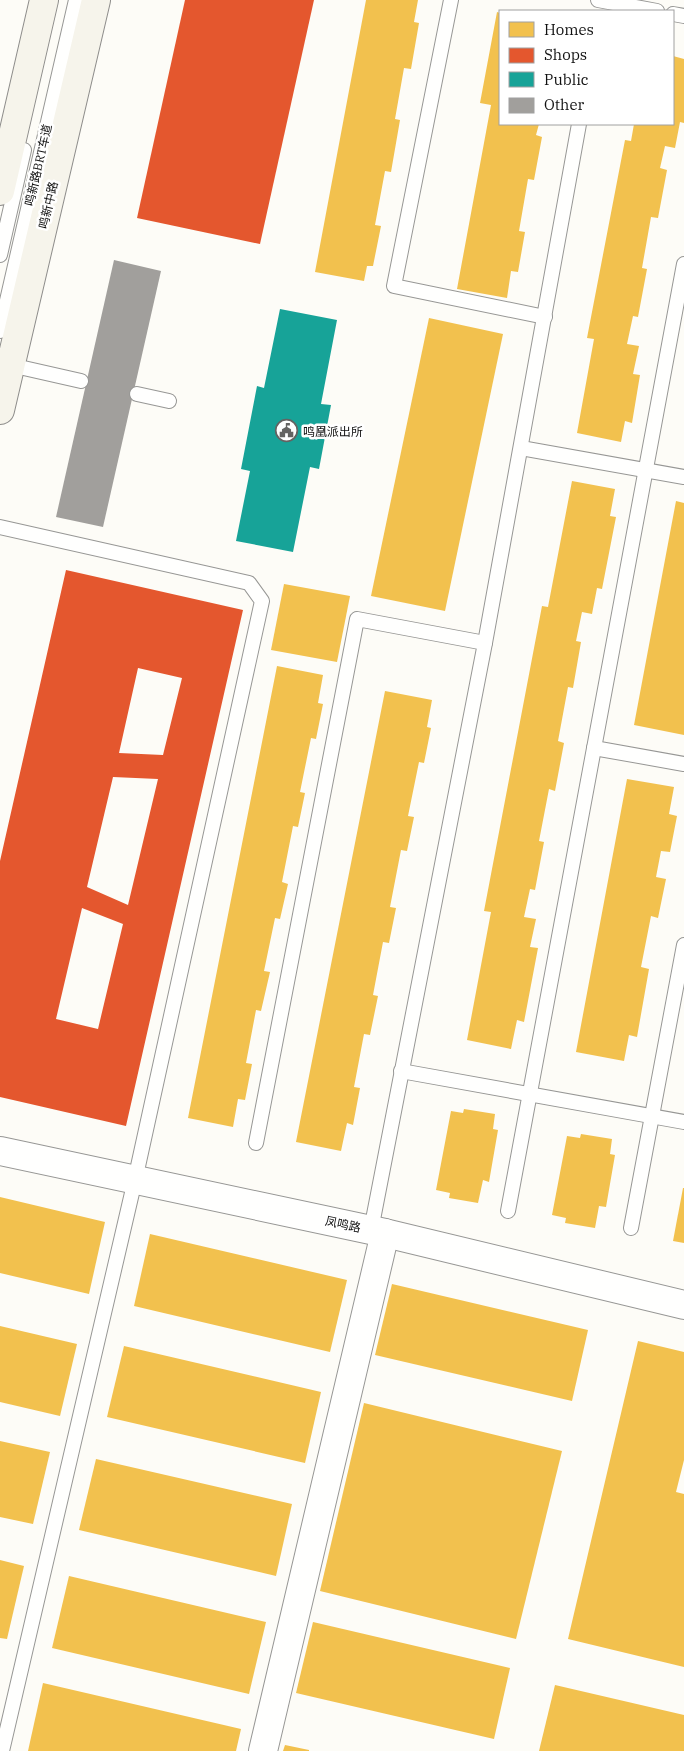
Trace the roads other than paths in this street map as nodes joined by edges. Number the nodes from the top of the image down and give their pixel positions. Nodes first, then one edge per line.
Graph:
1 (44, 0) edge
2 (57, 0) edge
3 (76, 0) edge
4 (96, 0) edge
5 (451, 0) edge
6 (600, 3) edge
7 (650, 10) edge
8 (580, 125) edge
9 (0, 191) edge
10 (0, 255) edge
11 (684, 264) edge
12 (545, 317) junction
13 (0, 331) edge
14 (5, 364) edge
15 (81, 381) dead end
16 (137, 394) dead end
17 (169, 401) dead end
18 (0, 410) edge
19 (521, 448) junction
20 (646, 470) junction
21 (684, 477) edge
22 (0, 527) edge
23 (485, 642) junction
24 (594, 748) junction
25 (684, 764) edge
26 (684, 945) edge
27 (402, 1071) junction
28 (530, 1094) junction
29 (652, 1116) junction
30 (684, 1122) edge
31 (256, 1143) dead end
32 (0, 1151) edge
33 (135, 1180) junction
34 (508, 1211) dead end
35 (631, 1228) dead end
36 (378, 1231) junction
37 (684, 1305) edge
38 (2, 1751) edge
39 (263, 1751) edge

1 - 9 main road
2 - 10 lane, 鸣新路BRT车道
3 - 13 lane, 鸣新路BRT车道
4 - 14 main road, 鸣新中路
5 - 12 lane
6 - 7 lane
8 - 12 lane
11 - 20 lane
12 - 19 lane
14 - 15 lane
14 - 18 main road, 鸣新中路
16 - 17 lane
19 - 20 lane
19 - 23 lane
20 - 21 lane
20 - 24 lane
22 - 33 lane
23 - 27 lane
23 - 31 lane
24 - 25 lane
24 - 28 lane
26 - 29 lane
27 - 28 lane
27 - 36 lane
28 - 29 lane
28 - 34 lane
29 - 30 lane
29 - 35 lane
32 - 33 street, 凤鸣路
33 - 36 street, 凤鸣路
33 - 38 lane
36 - 37 street, 凤鸣路
36 - 39 street

